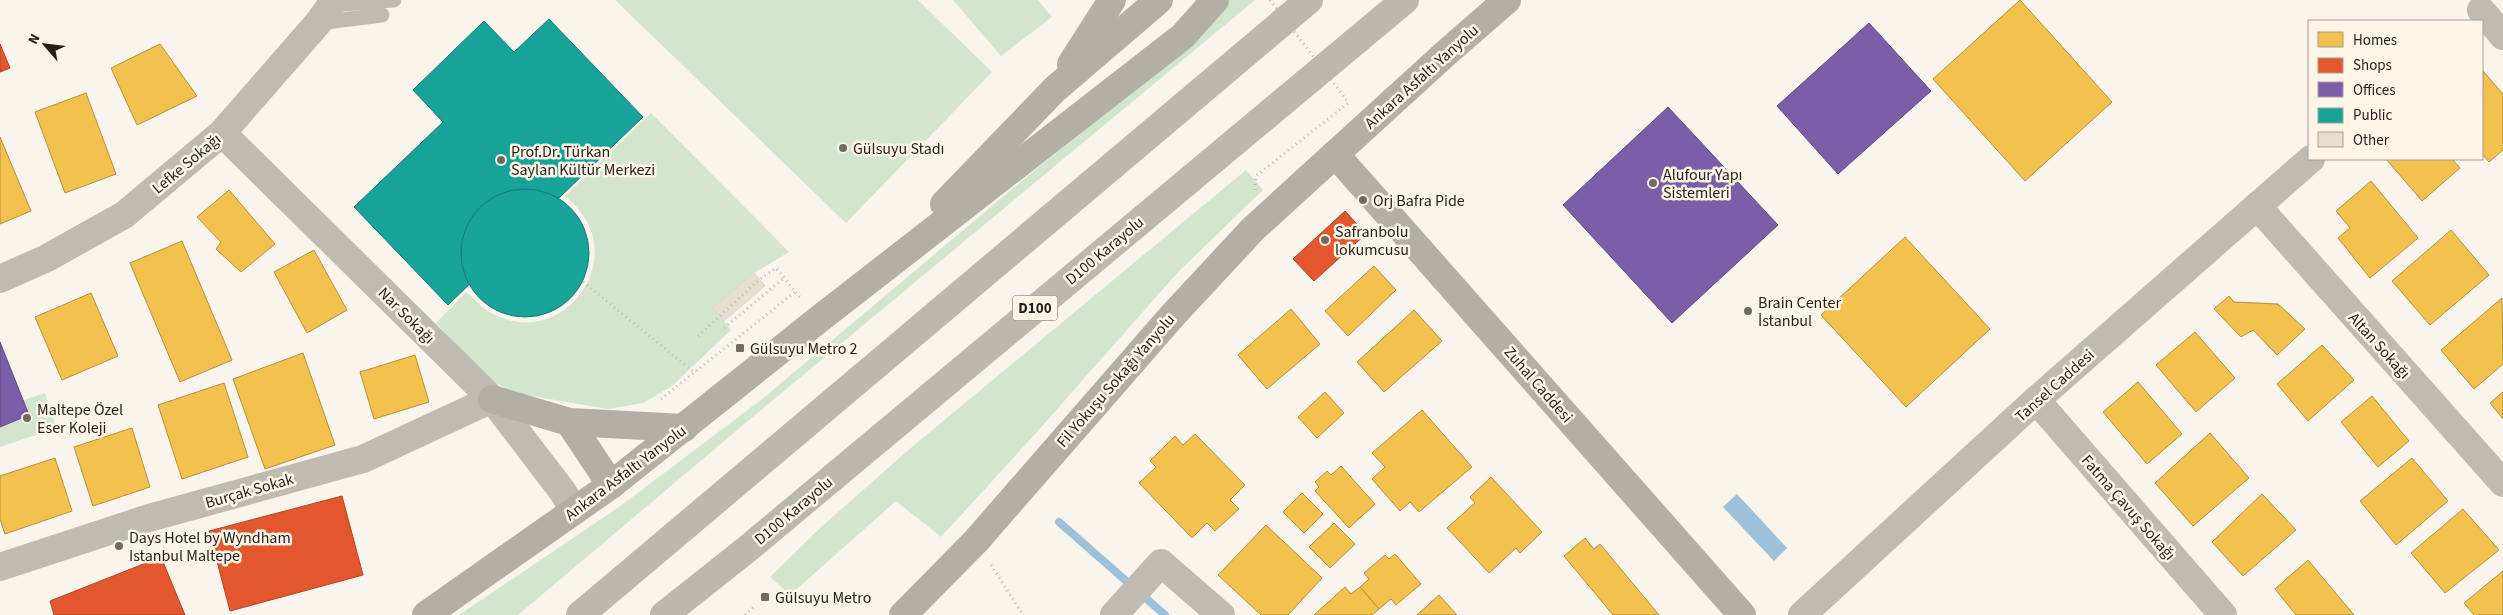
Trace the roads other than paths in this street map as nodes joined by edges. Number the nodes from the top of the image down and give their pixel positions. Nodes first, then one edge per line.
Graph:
1 (394, 0) edge
2 (1112, 0) edge
3 (1159, 0) edge
4 (1215, 0) edge
5 (1309, 0) edge
6 (1405, 0) edge
7 (1508, 0) edge
8 (327, 9) edge
9 (2480, 10) edge
10 (382, 15) dead end
11 (2503, 36) edge
12 (1055, 89) junction
13 (222, 133) junction
14 (1335, 154) junction
15 (2310, 160) edge
16 (2257, 206) junction
17 (0, 279) edge
18 (818, 320) junction
19 (492, 399) junction
20 (2036, 400) junction
21 (569, 422) junction
22 (684, 428) junction
23 (2503, 483) edge
24 (611, 485) junction
25 (574, 512) junction
26 (0, 567) edge
27 (1116, 613) edge
28 (426, 615) edge
29 (580, 615) edge
30 (664, 615) edge
31 (903, 615) edge
32 (1221, 615) edge
33 (1742, 615) edge
34 (1802, 615) edge
35 (2223, 615) edge

1 - 8 lane
2 - 12 main road
3 - 12 main road
4 - 18 main road
5 - 29 highway
6 - 30 highway, D100 Karayolu / D100
7 - 14 main road, Ankara Asfaltı Yanyolu
8 - 10 lane
8 - 13 street, Lefke Sokağı
9 - 11 street
12 - 18 main road
13 - 17 street, Lefke Sokağı
13 - 19 street, Nar Sokağı
14 - 31 main road, Fil Yokuşu Sokağı Yanyolu
14 - 33 main road, Zuhal Caddesi
15 - 16 street, Tansel Caddesi
16 - 20 street, Tansel Caddesi
16 - 23 street, Altan Sokağı
18 - 22 main road, Ankara Asfaltı Yanyolu
19 - 21 main road
19 - 25 street, Nar Sokağı
19 - 26 street, Burçak Sokak
20 - 34 street, Tansel Caddesi
20 - 35 street, Fatma Çavuş Sokağı
21 - 22 main road
21 - 24 main road
22 - 24 main road, Ankara Asfaltı Yanyolu
24 - 25 main road, Ankara Asfaltı Yanyolu
25 - 28 main road, Ankara Asfaltı Yanyolu
27 - 32 street

